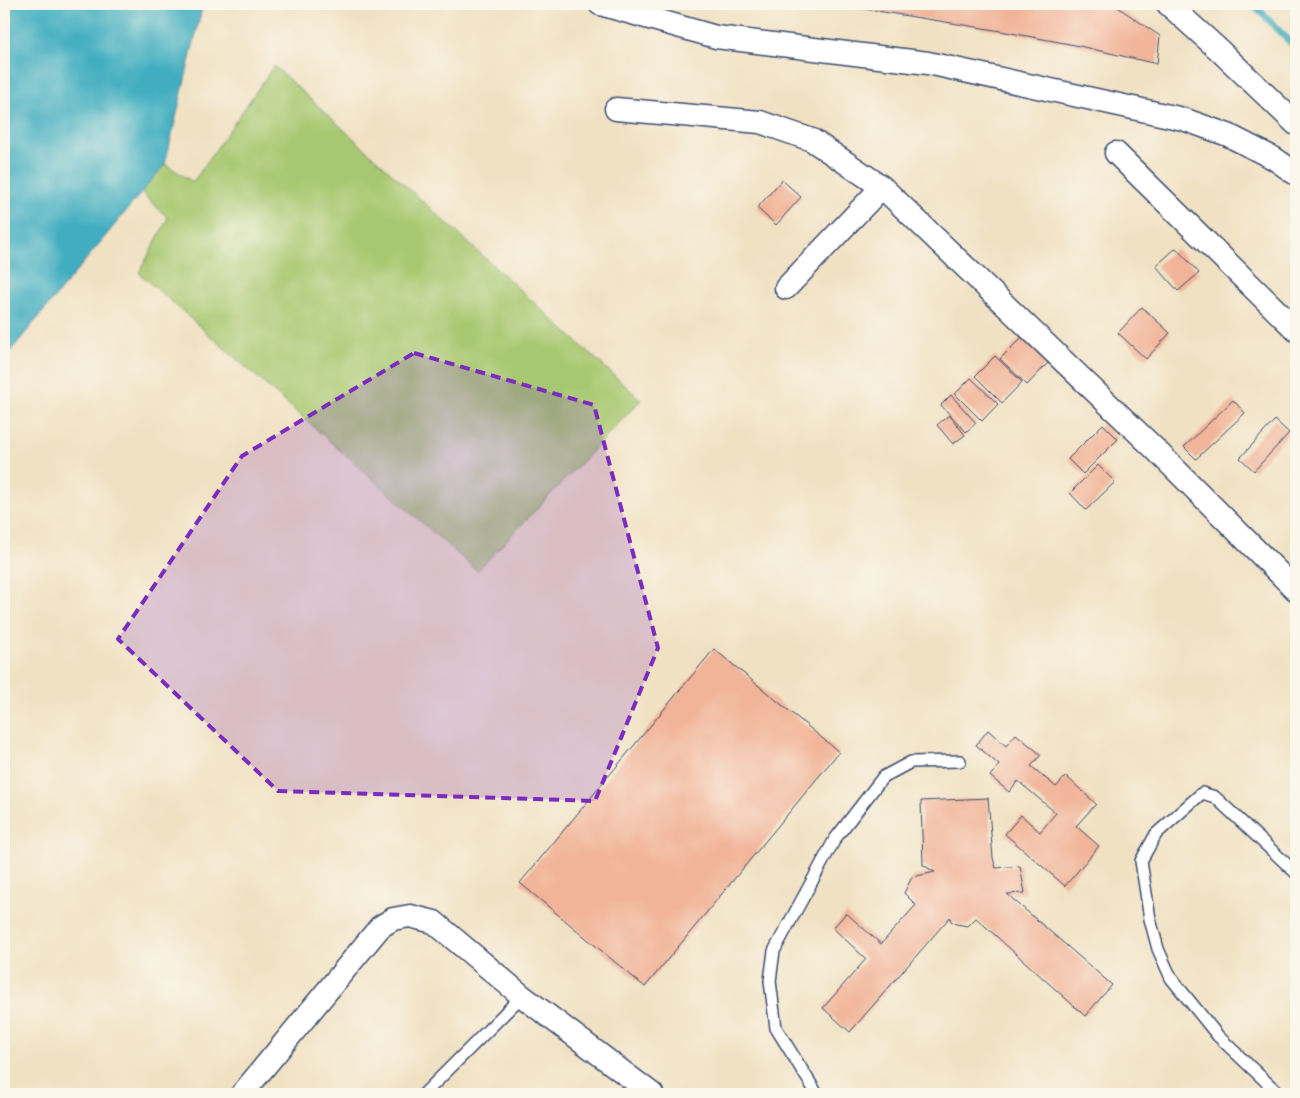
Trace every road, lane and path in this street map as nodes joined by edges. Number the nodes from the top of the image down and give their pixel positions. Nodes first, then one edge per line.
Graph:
1 (600, 4) edge
2 (1168, 4) edge
3 (616, 109) dead end
4 (1296, 124) edge
5 (1116, 153) dead end
6 (1296, 174) edge
7 (882, 187) junction
8 (786, 288) dead end
9 (1296, 330) edge
10 (1296, 590) edge
11 (960, 760) dead end
12 (1296, 873) edge
13 (522, 996) junction
14 (242, 1094) edge
15 (424, 1094) edge
16 (652, 1094) edge
17 (817, 1094) edge
18 (1279, 1094) edge

1 - 6 street
2 - 4 street
3 - 7 street
5 - 9 street
7 - 8 street
7 - 10 street
11 - 17 lane
12 - 18 lane
13 - 14 street
13 - 15 lane
13 - 16 street

